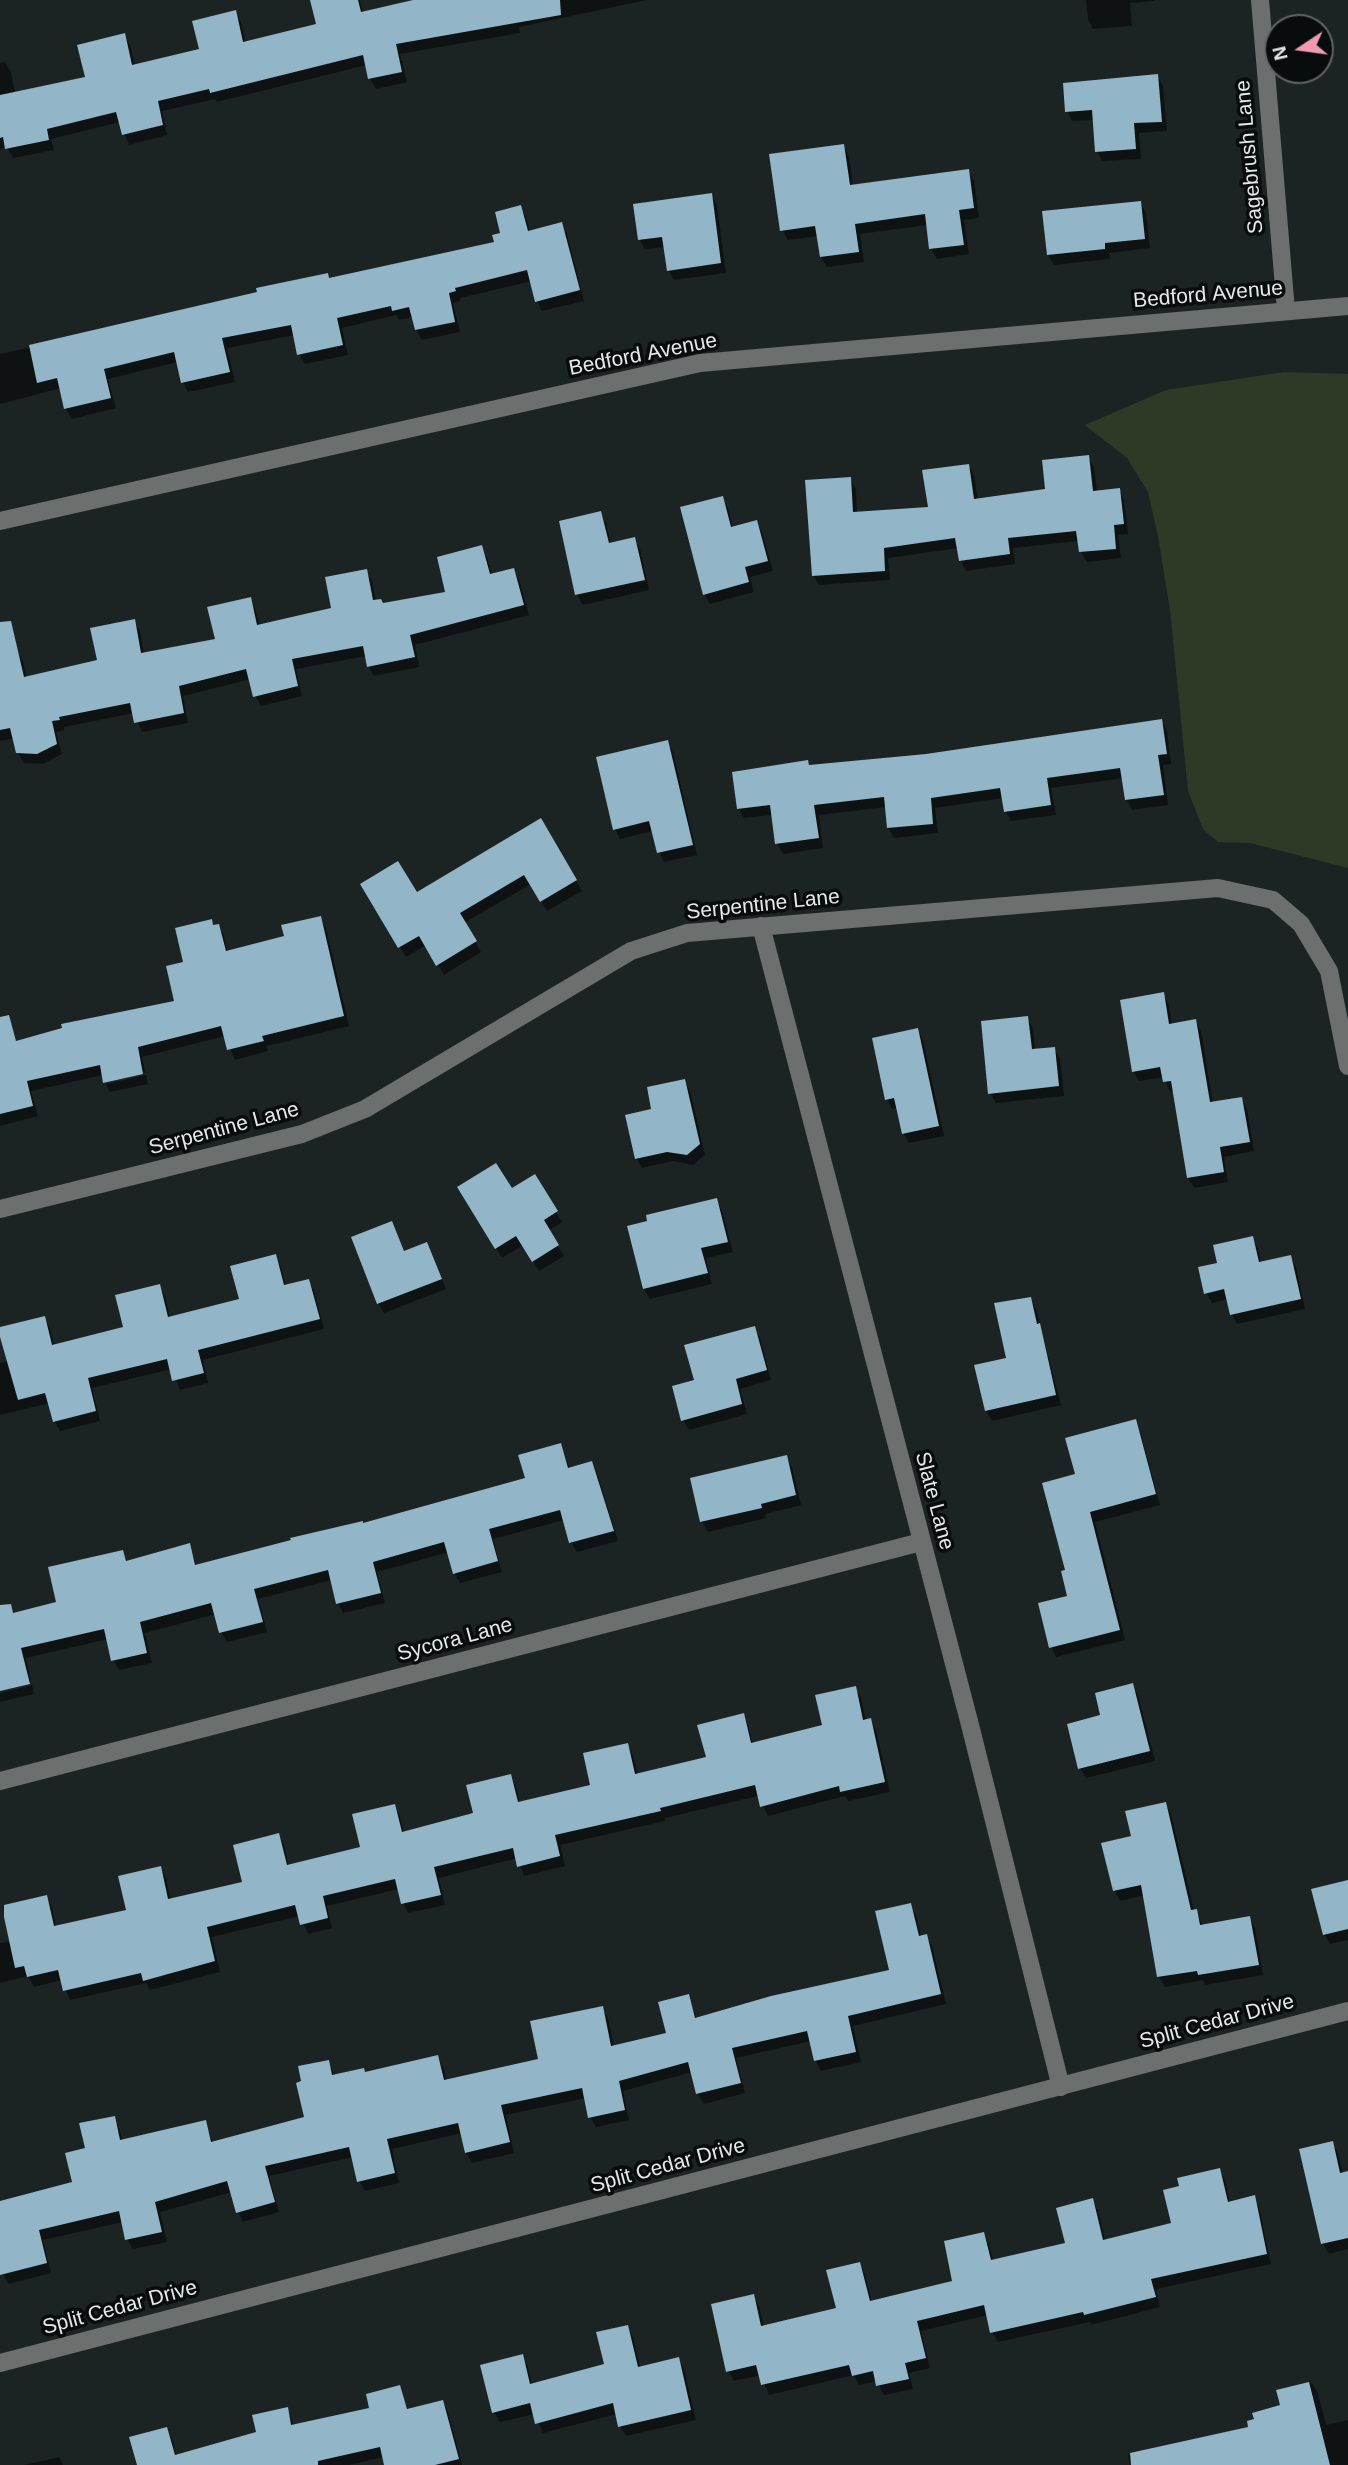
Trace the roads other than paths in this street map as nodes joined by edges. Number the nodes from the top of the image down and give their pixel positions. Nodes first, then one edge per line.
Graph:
1 (1260, 0) edge
2 (1348, 306) edge
3 (1286, 311) junction
4 (0, 521) edge
5 (761, 926) junction
6 (1348, 1066) edge
7 (0, 1209) edge
8 (921, 1542) junction
9 (0, 1781) edge
10 (1348, 2011) edge
11 (1061, 2087) junction
12 (0, 2363) edge

1 - 3 street, Sagebrush Lane
2 - 3 street, Bedford Avenue
3 - 4 street, Bedford Avenue
5 - 6 street, Serpentine Lane
5 - 7 street, Serpentine Lane
5 - 8 street, Slate Lane
8 - 9 street, Sycora Lane
8 - 11 street, Slate Lane
10 - 11 street, Split Cedar Drive
11 - 12 street, Split Cedar Drive

